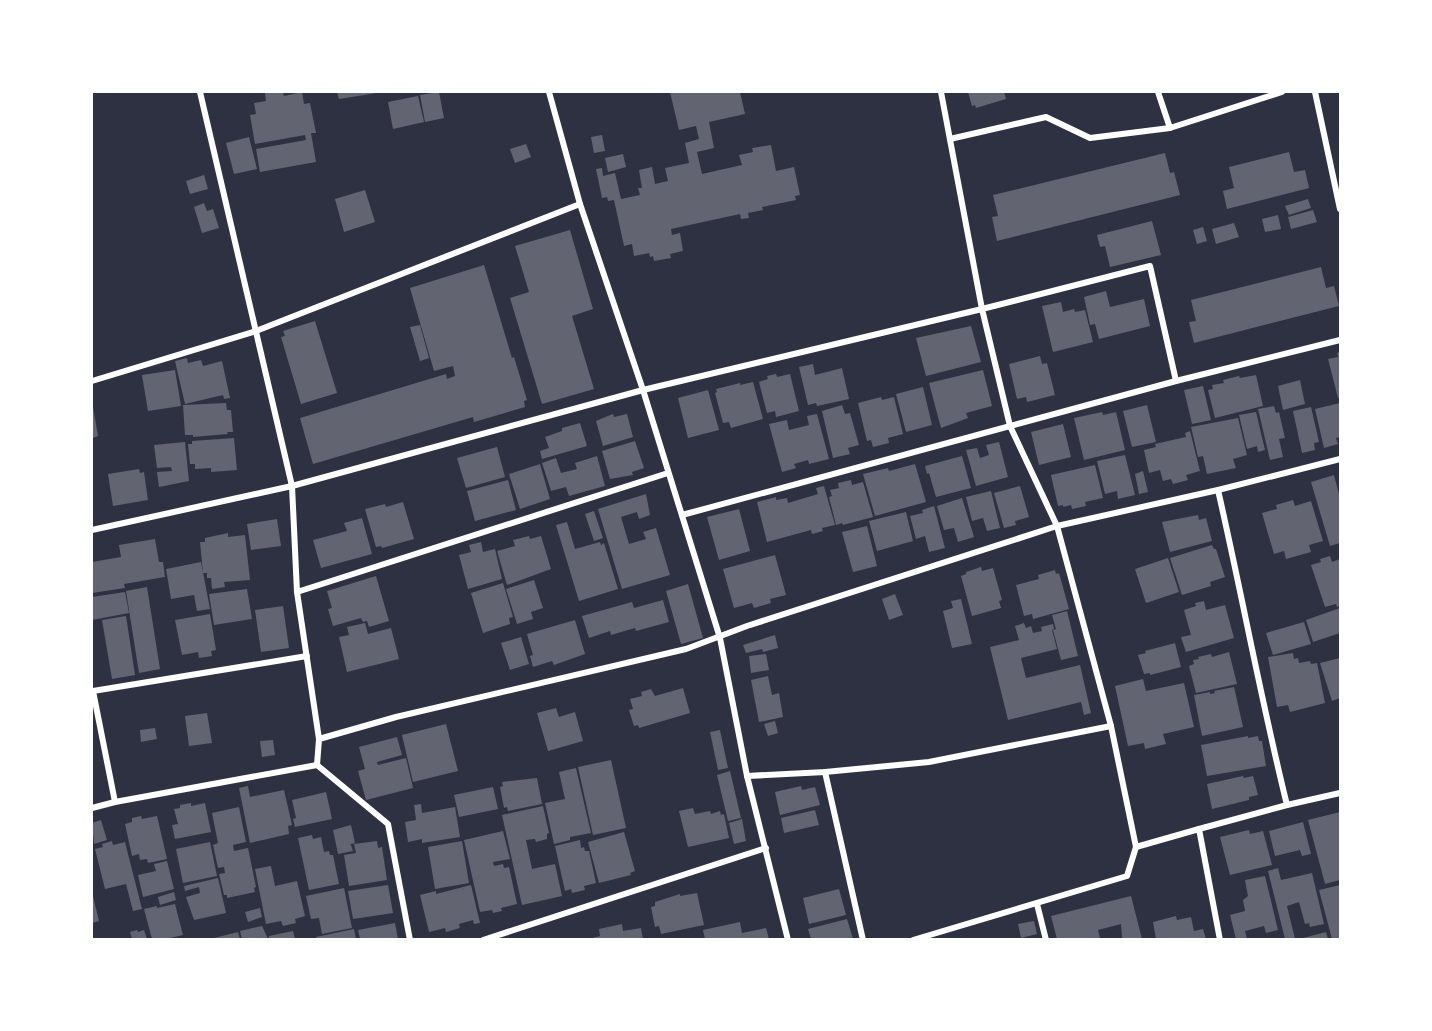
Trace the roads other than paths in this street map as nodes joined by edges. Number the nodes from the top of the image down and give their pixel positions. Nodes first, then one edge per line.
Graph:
1 (200, 92) edge
2 (549, 92) edge
3 (941, 92) edge
4 (1158, 92) edge
5 (1282, 92) edge
6 (1314, 92) edge
7 (1170, 128) junction
8 (950, 139) junction
9 (580, 204) junction
10 (1341, 209) edge
11 (982, 309) junction
12 (256, 331) junction
13 (1341, 340) edge
14 (92, 381) edge
15 (1176, 381) junction
16 (643, 390) junction
17 (1010, 426) junction
18 (1341, 459) edge
19 (669, 473) junction
20 (292, 486) junction
21 (1218, 490) junction
22 (682, 515) junction
23 (1057, 526) junction
24 (92, 530) edge
25 (297, 592) junction
26 (720, 638) junction
27 (307, 656) junction
28 (92, 691) edge
29 (1111, 726) junction
30 (319, 740) junction
31 (317, 765) junction
32 (825, 772) junction
33 (747, 776) junction
34 (1341, 793) edge
35 (115, 802) junction
36 (1287, 805) junction
37 (92, 808) edge
38 (1199, 829) junction
39 (1136, 847) junction
40 (766, 848) junction
41 (1037, 904) junction
42 (410, 939) edge
43 (483, 939) edge
44 (788, 939) edge
45 (863, 939) edge
46 (913, 939) edge
47 (1046, 939) edge
48 (1220, 939) edge

1 - 12 street
2 - 9 street
3 - 8 street
4 - 7 street
5 - 7 street
6 - 10 street
7 - 8 street
8 - 11 street
9 - 12 street
9 - 16 street
11 - 15 street
11 - 16 street
11 - 17 street
12 - 14 street
12 - 20 street
13 - 15 street
15 - 17 street
16 - 19 street
16 - 20 street
17 - 22 street
17 - 23 street
18 - 21 street
19 - 22 street
19 - 25 street
20 - 24 street
20 - 25 street
21 - 23 street
21 - 36 street
22 - 26 street
23 - 26 street
23 - 29 street
25 - 27 street
26 - 30 street
26 - 33 street
27 - 28 street
27 - 30 street
28 - 35 street
29 - 32 street
29 - 39 street
30 - 31 street
31 - 35 street
31 - 42 street
32 - 33 street
32 - 45 street
33 - 40 street
34 - 36 street
35 - 37 street
36 - 38 street
38 - 39 street
38 - 48 street
39 - 41 street
40 - 43 street
40 - 44 street
41 - 46 street
41 - 47 street

